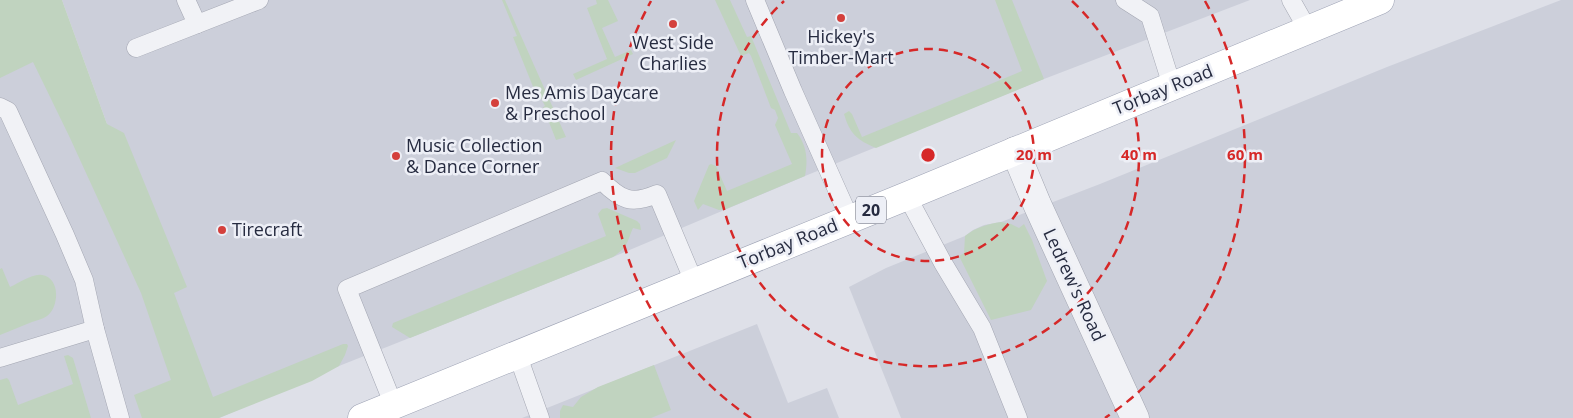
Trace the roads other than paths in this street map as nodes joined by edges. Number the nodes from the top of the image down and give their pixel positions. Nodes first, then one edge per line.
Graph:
1 (186, 0) edge
2 (259, 0) edge
3 (755, 0) edge
4 (1125, 0) edge
5 (1290, 0) edge
6 (1379, 0) edge
7 (197, 24) junction
8 (1308, 30) junction
9 (136, 48) dead end
10 (1172, 86) junction
11 (0, 107) edge
12 (1015, 151) junction
13 (907, 196) junction
14 (850, 219) junction
15 (694, 282) junction
16 (95, 329) junction
17 (518, 356) junction
18 (0, 358) edge
19 (394, 406) junction
20 (120, 418) edge
21 (362, 418) edge
22 (540, 418) edge
23 (1018, 418) edge
24 (1135, 418) edge

1 - 7 lane
2 - 7 lane
3 - 14 lane
4 - 10 lane
5 - 8 lane
6 - 8 main road, Torbay Road / 20
7 - 9 lane
8 - 10 main road, Torbay Road / 20
10 - 12 main road, Torbay Road / 20
11 - 16 lane
12 - 13 main road, Torbay Road / 20
12 - 24 street, Ledrew's Road
13 - 14 main road, Torbay Road / 20
13 - 23 lane
14 - 15 main road, Torbay Road / 20
15 - 17 main road, Torbay Road / 20
15 - 19 lane
16 - 18 lane
16 - 20 lane
17 - 19 main road, Torbay Road / 20
17 - 22 lane
19 - 21 main road, Torbay Road / 20

